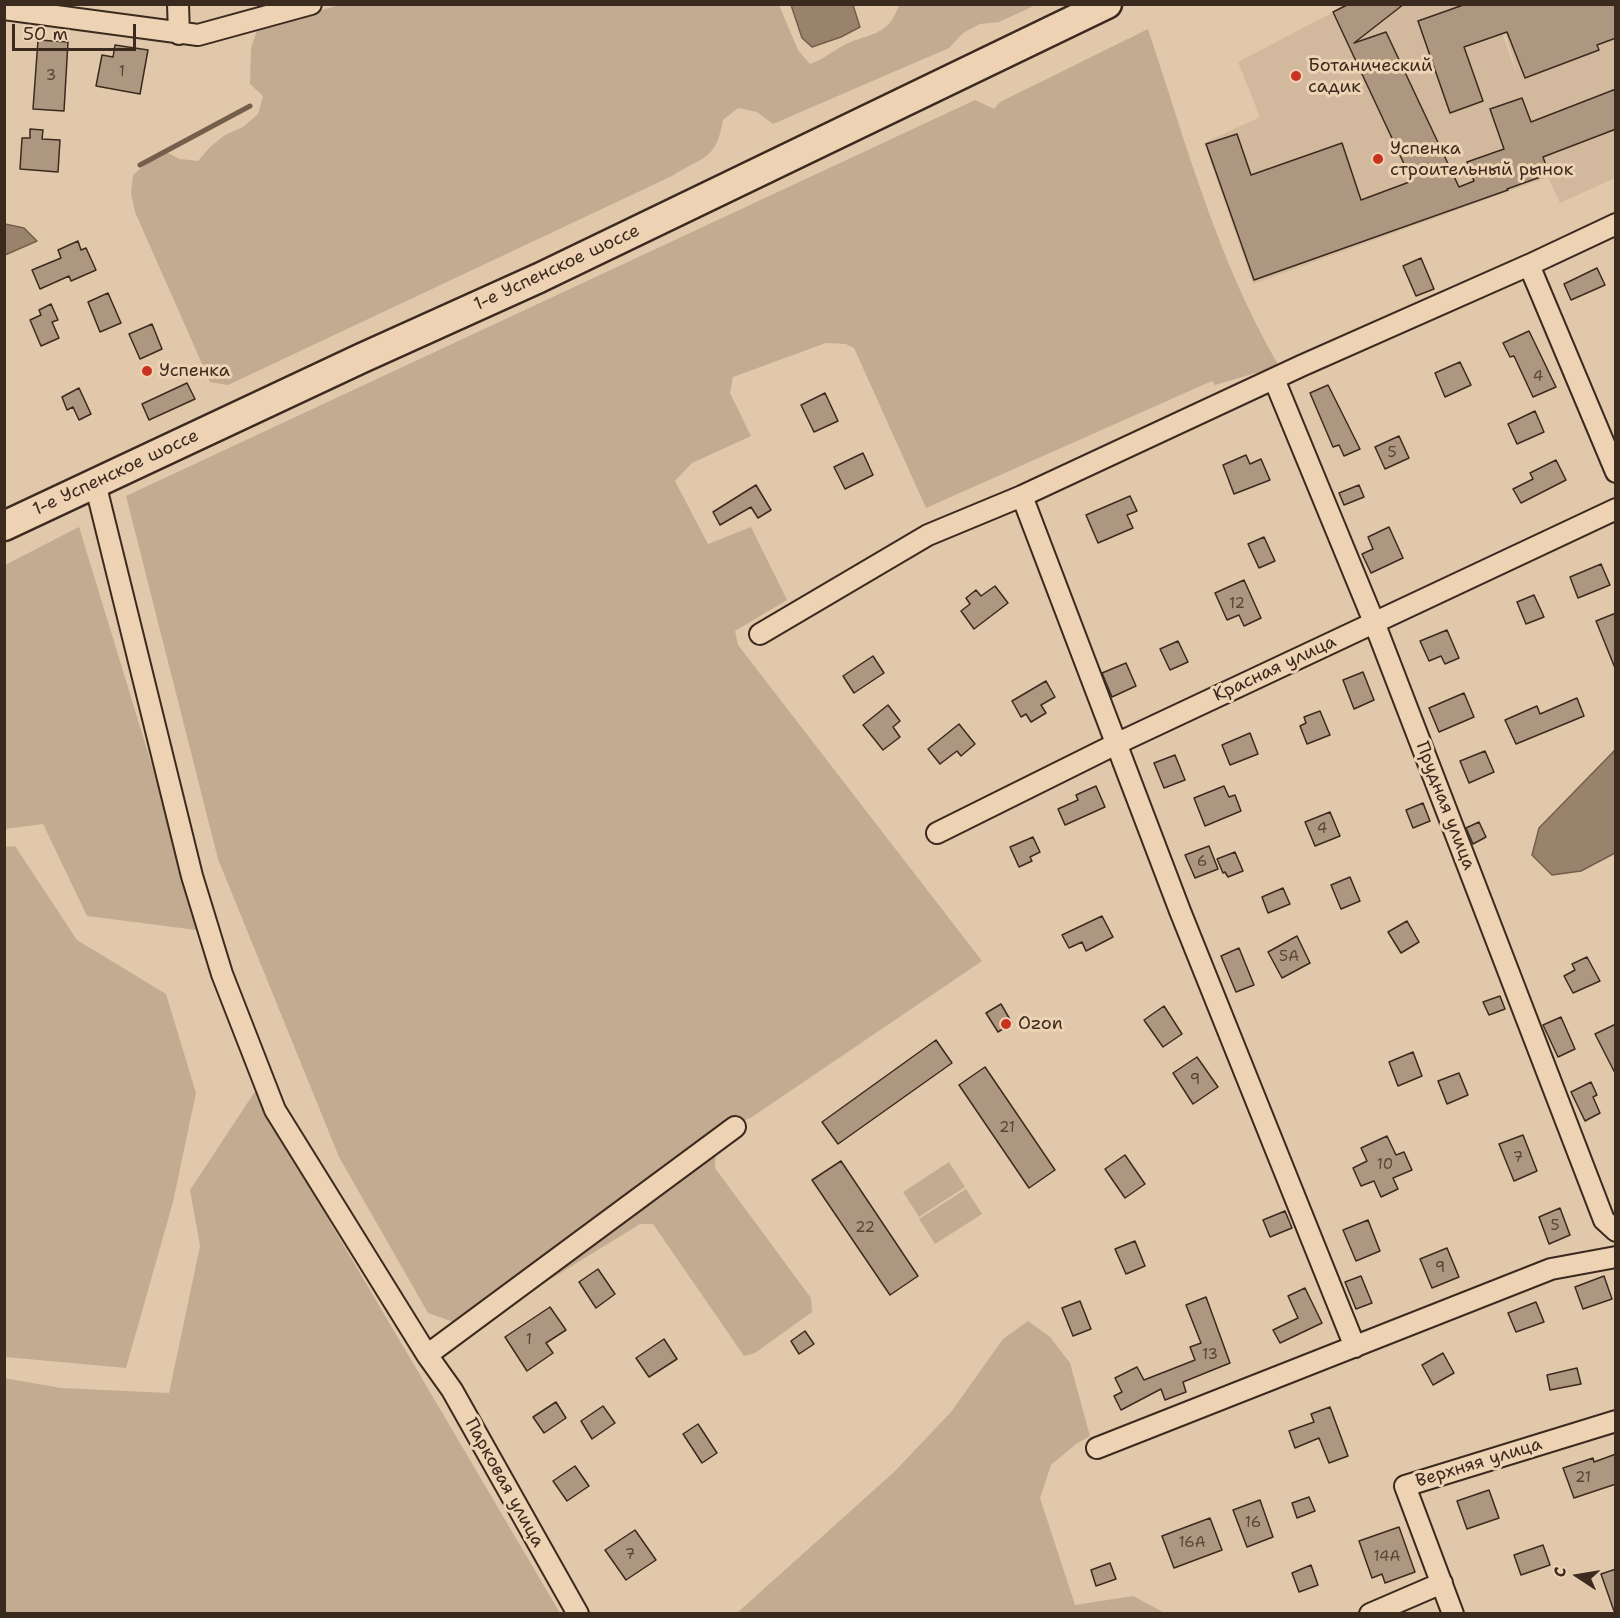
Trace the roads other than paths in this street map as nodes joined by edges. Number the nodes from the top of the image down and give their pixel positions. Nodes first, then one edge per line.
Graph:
1 (178, 4) edge
2 (311, 4) edge
3 (1107, 4) edge
4 (4, 9) edge
5 (179, 34) junction
6 (1616, 224) edge
7 (1529, 265) junction
8 (1274, 379) junction
9 (1616, 471) edge
10 (95, 483) junction
11 (1022, 496) junction
12 (1616, 509) edge
13 (4, 526) edge
14 (1374, 622) junction
15 (760, 634) dead end
16 (1116, 744) junction
17 (937, 833) dead end
18 (735, 1127) dead end
19 (1616, 1231) edge
20 (1616, 1257) edge
21 (1355, 1347) junction
22 (427, 1355) junction
23 (1616, 1420) edge
24 (1097, 1448) dead end
25 (1442, 1583) junction
26 (578, 1614) edge
27 (1370, 1614) edge
28 (1454, 1614) edge

1 - 5 street
2 - 5 street
3 - 10 main road, 1-е Успенское шоссе
4 - 5 street
6 - 7 street
7 - 8 street
7 - 9 street
8 - 11 street
8 - 14 street, Прудная улица
10 - 13 main road, 1-е Успенское шоссе
10 - 22 street, Парковая улица
11 - 15 street
11 - 16 street
12 - 14 street, Красная улица
14 - 16 street, Красная улица
14 - 19 street, Прудная улица
16 - 17 street, Красная улица
16 - 21 street
18 - 22 street
20 - 21 street
21 - 24 street
22 - 26 street, Парковая улица
23 - 25 street, Верхняя улица
25 - 27 street
25 - 28 street, Верхняя улица

